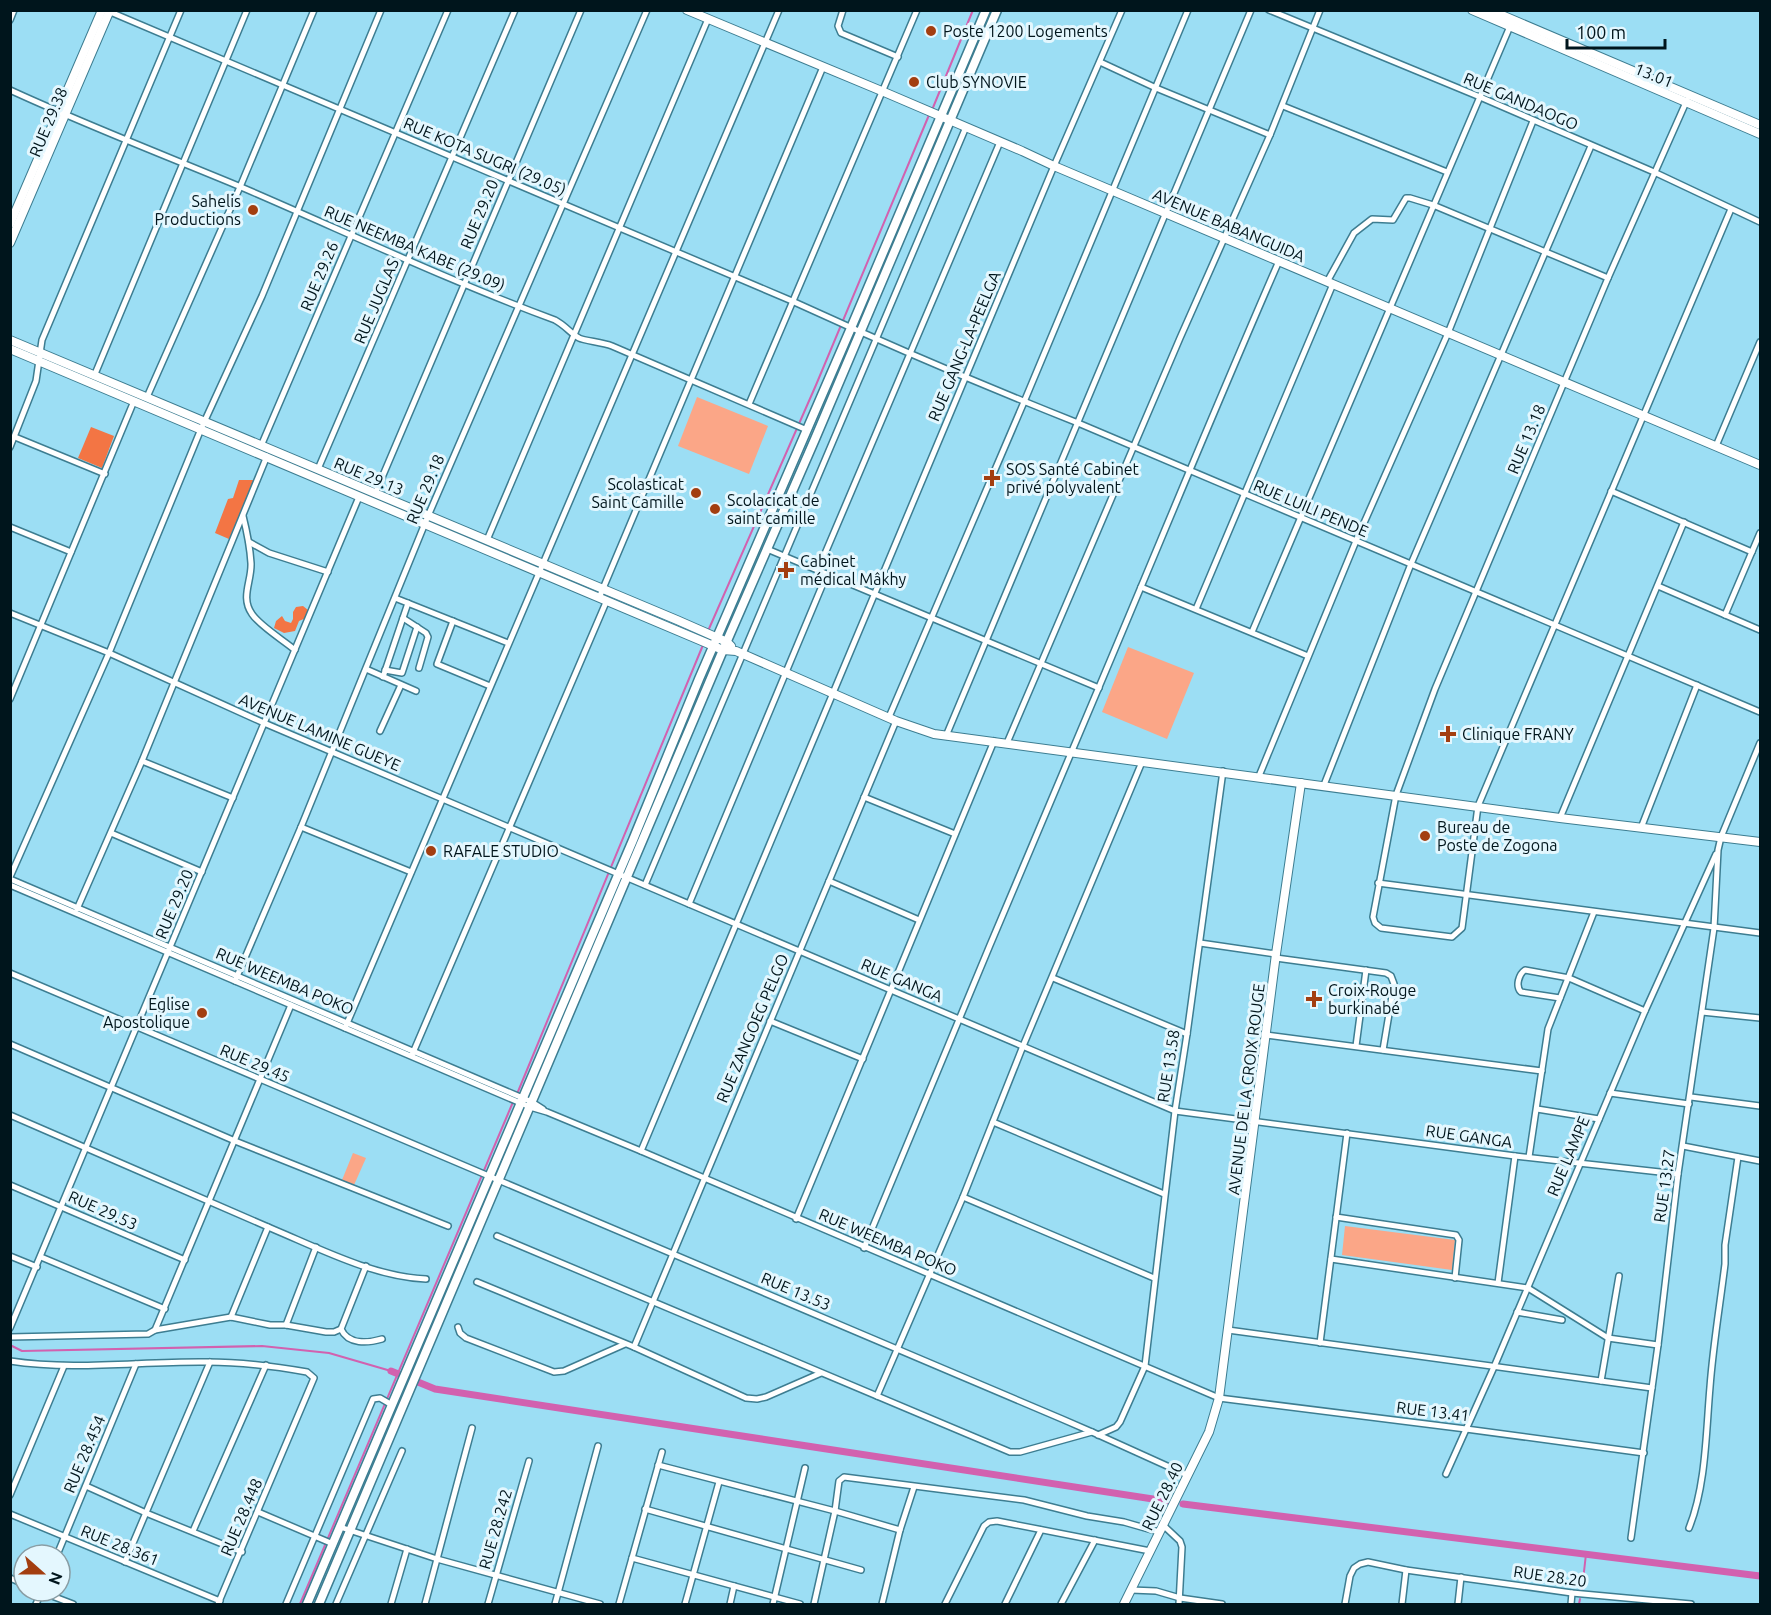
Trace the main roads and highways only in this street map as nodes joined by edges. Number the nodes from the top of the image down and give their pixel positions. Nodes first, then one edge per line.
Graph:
1 (687, 10) edge
2 (986, 10) edge
3 (997, 10) edge
4 (1472, 10) edge
5 (1491, 10) edge
6 (107, 11) edge
7 (1512, 23) junction
8 (1687, 99) junction
9 (62, 114) junction
10 (940, 116) junction
11 (950, 120) junction
12 (1761, 125) edge
13 (1761, 134) edge
14 (10, 224) edge
15 (10, 243) edge
16 (10, 340) edge
17 (10, 349) edge
18 (40, 356) junction
19 (1761, 465) edge
20 (540, 568) junction
21 (716, 642) junction
22 (725, 646) junction
23 (1301, 783) junction
24 (1761, 842) edge
25 (623, 876) junction
26 (526, 1102) junction
27 (1219, 1398) joint
28 (307, 1605) edge
29 (319, 1605) edge
30 (1124, 1605) edge

1 - 10 main road, AVENUE BABANGUIDA
2 - 10 main road
3 - 11 main road
4 - 7 main road, 13.01
5 - 7 main road, 13.01
6 - 9 main road, RUE 29.38
7 - 8 main road, 13.01
8 - 12 main road, 13.01
8 - 13 main road, 13.01
9 - 14 main road, RUE 29.38
9 - 15 main road, RUE 29.38
10 - 11 main road, AVENUE BABANGUIDA
10 - 21 main road
11 - 19 main road, AVENUE BABANGUIDA
11 - 22 main road
16 - 18 main road, RUE 29.13
17 - 18 main road
18 - 20 main road
18 - 20 main road, RUE 29.13
20 - 21 main road, RUE 29.13
20 - 21 main road
21 - 22 main road
21 - 25 main road
22 - 23 main road
22 - 25 main road
23 - 24 main road
23 - 27 main road, AVENUE DE LA CROIX ROUGE
25 - 26 main road
26 - 28 main road
26 - 29 main road
27 - 30 main road, RUE 28.40

